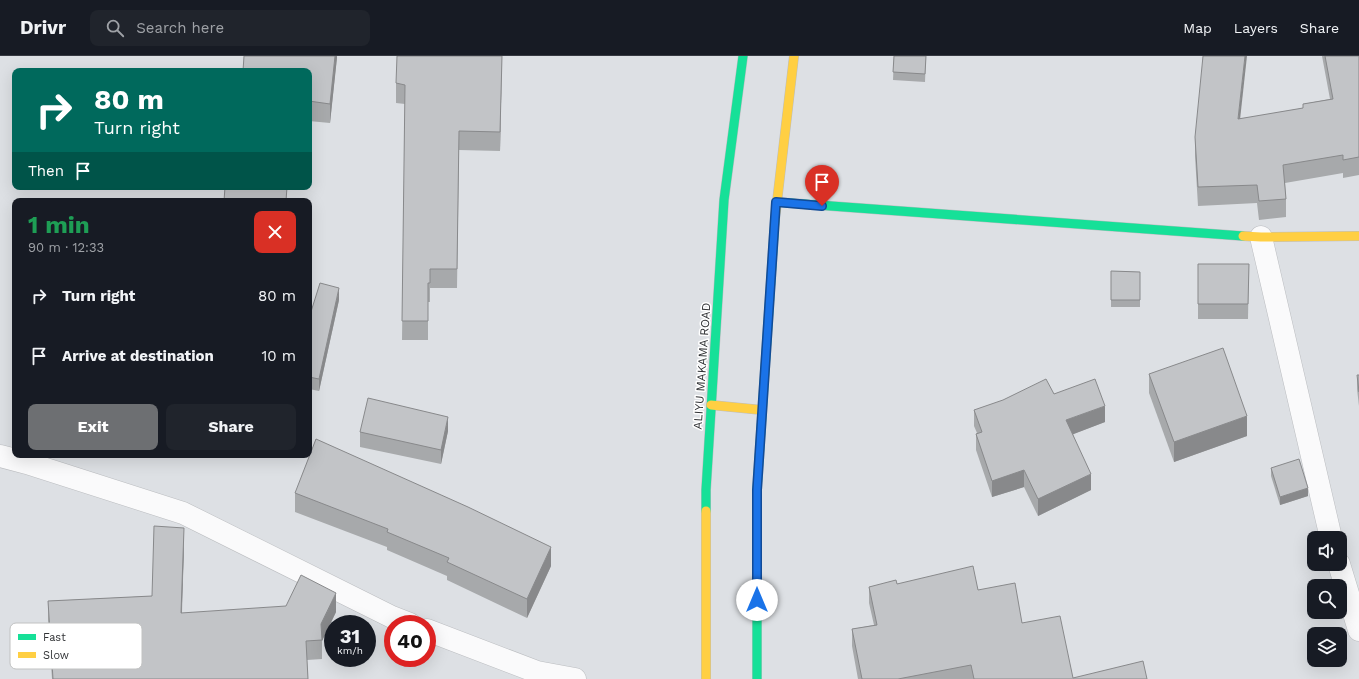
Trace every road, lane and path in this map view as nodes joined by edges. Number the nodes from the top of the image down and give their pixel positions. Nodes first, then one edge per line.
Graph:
1 (743, 56) edge
2 (794, 56) edge
3 (776, 202) junction
4 (1359, 236) edge
5 (1261, 237) junction
6 (711, 405) junction
7 (762, 410) junction
8 (0, 456) edge
9 (1329, 531) edge
10 (1341, 571) edge
11 (388, 615) edge
12 (1359, 630) edge
13 (436, 633) edge
14 (575, 679) edge
15 (706, 679) edge
16 (757, 679) edge

1 - 6 street, ALIYU MAKAMA ROAD
2 - 3 street
3 - 5 street
3 - 7 street
4 - 5 street
5 - 9 street
6 - 7 street
6 - 15 street, ALIYU MAKAMA ROAD
7 - 16 street
8 - 11 street
10 - 12 street
13 - 14 street

